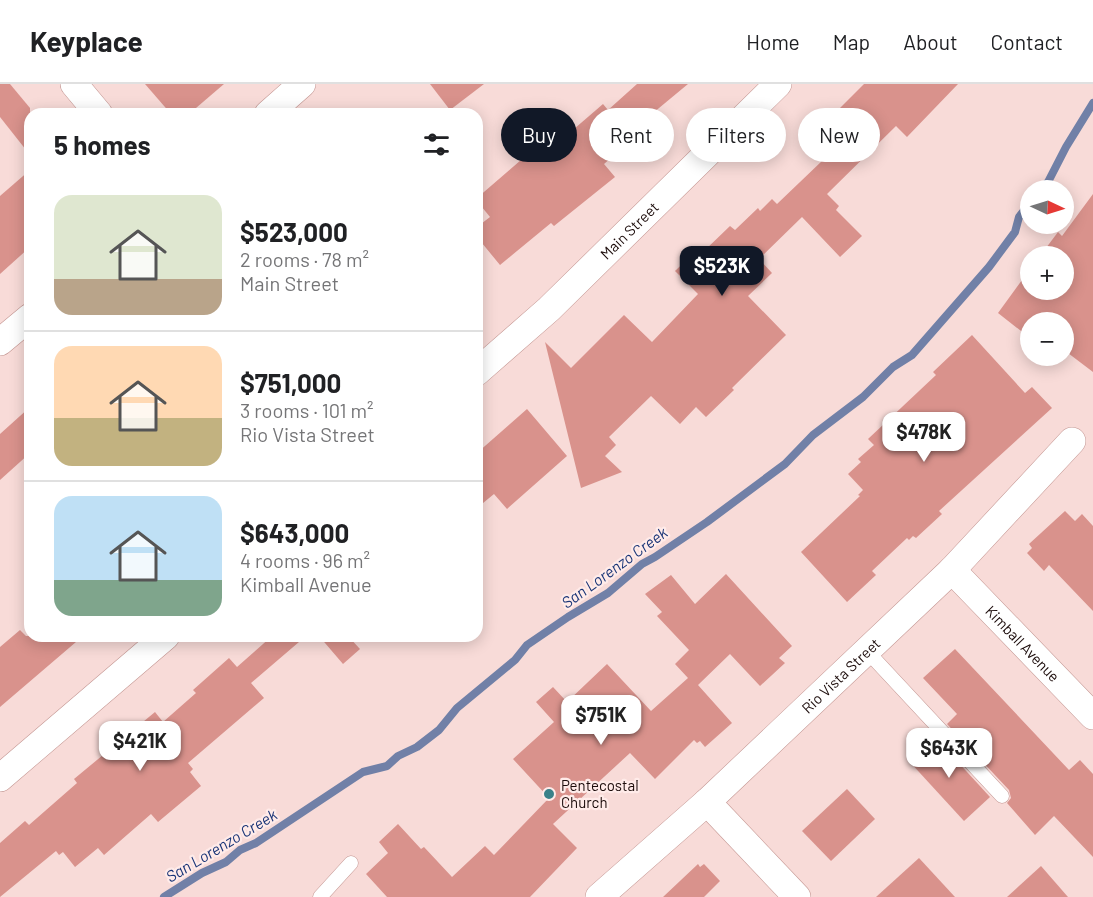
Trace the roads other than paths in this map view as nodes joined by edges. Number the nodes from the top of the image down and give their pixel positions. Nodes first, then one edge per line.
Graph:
1 (74, 84) edge
2 (302, 84) edge
3 (778, 84) edge
4 (94, 108) edge
5 (275, 108) edge
6 (24, 322) edge
7 (0, 342) edge
8 (483, 367) edge
9 (1072, 441) dead end
10 (952, 570) junction
11 (159, 642) edge
12 (866, 650) junction
13 (1093, 716) edge
14 (0, 778) edge
15 (1002, 796) dead end
16 (707, 802) junction
17 (351, 863) dead end
18 (320, 897) edge
19 (599, 897) edge
20 (797, 897) edge

1 - 4 street
2 - 5 street
3 - 8 street, Main Street
6 - 7 street
9 - 10 street, Rio Vista Street
10 - 12 street, Rio Vista Street
10 - 13 street, Kimball Avenue
11 - 14 street
12 - 15 lane
12 - 16 street, Rio Vista Street
16 - 19 street, Rio Vista Street
16 - 20 street
17 - 18 lane

